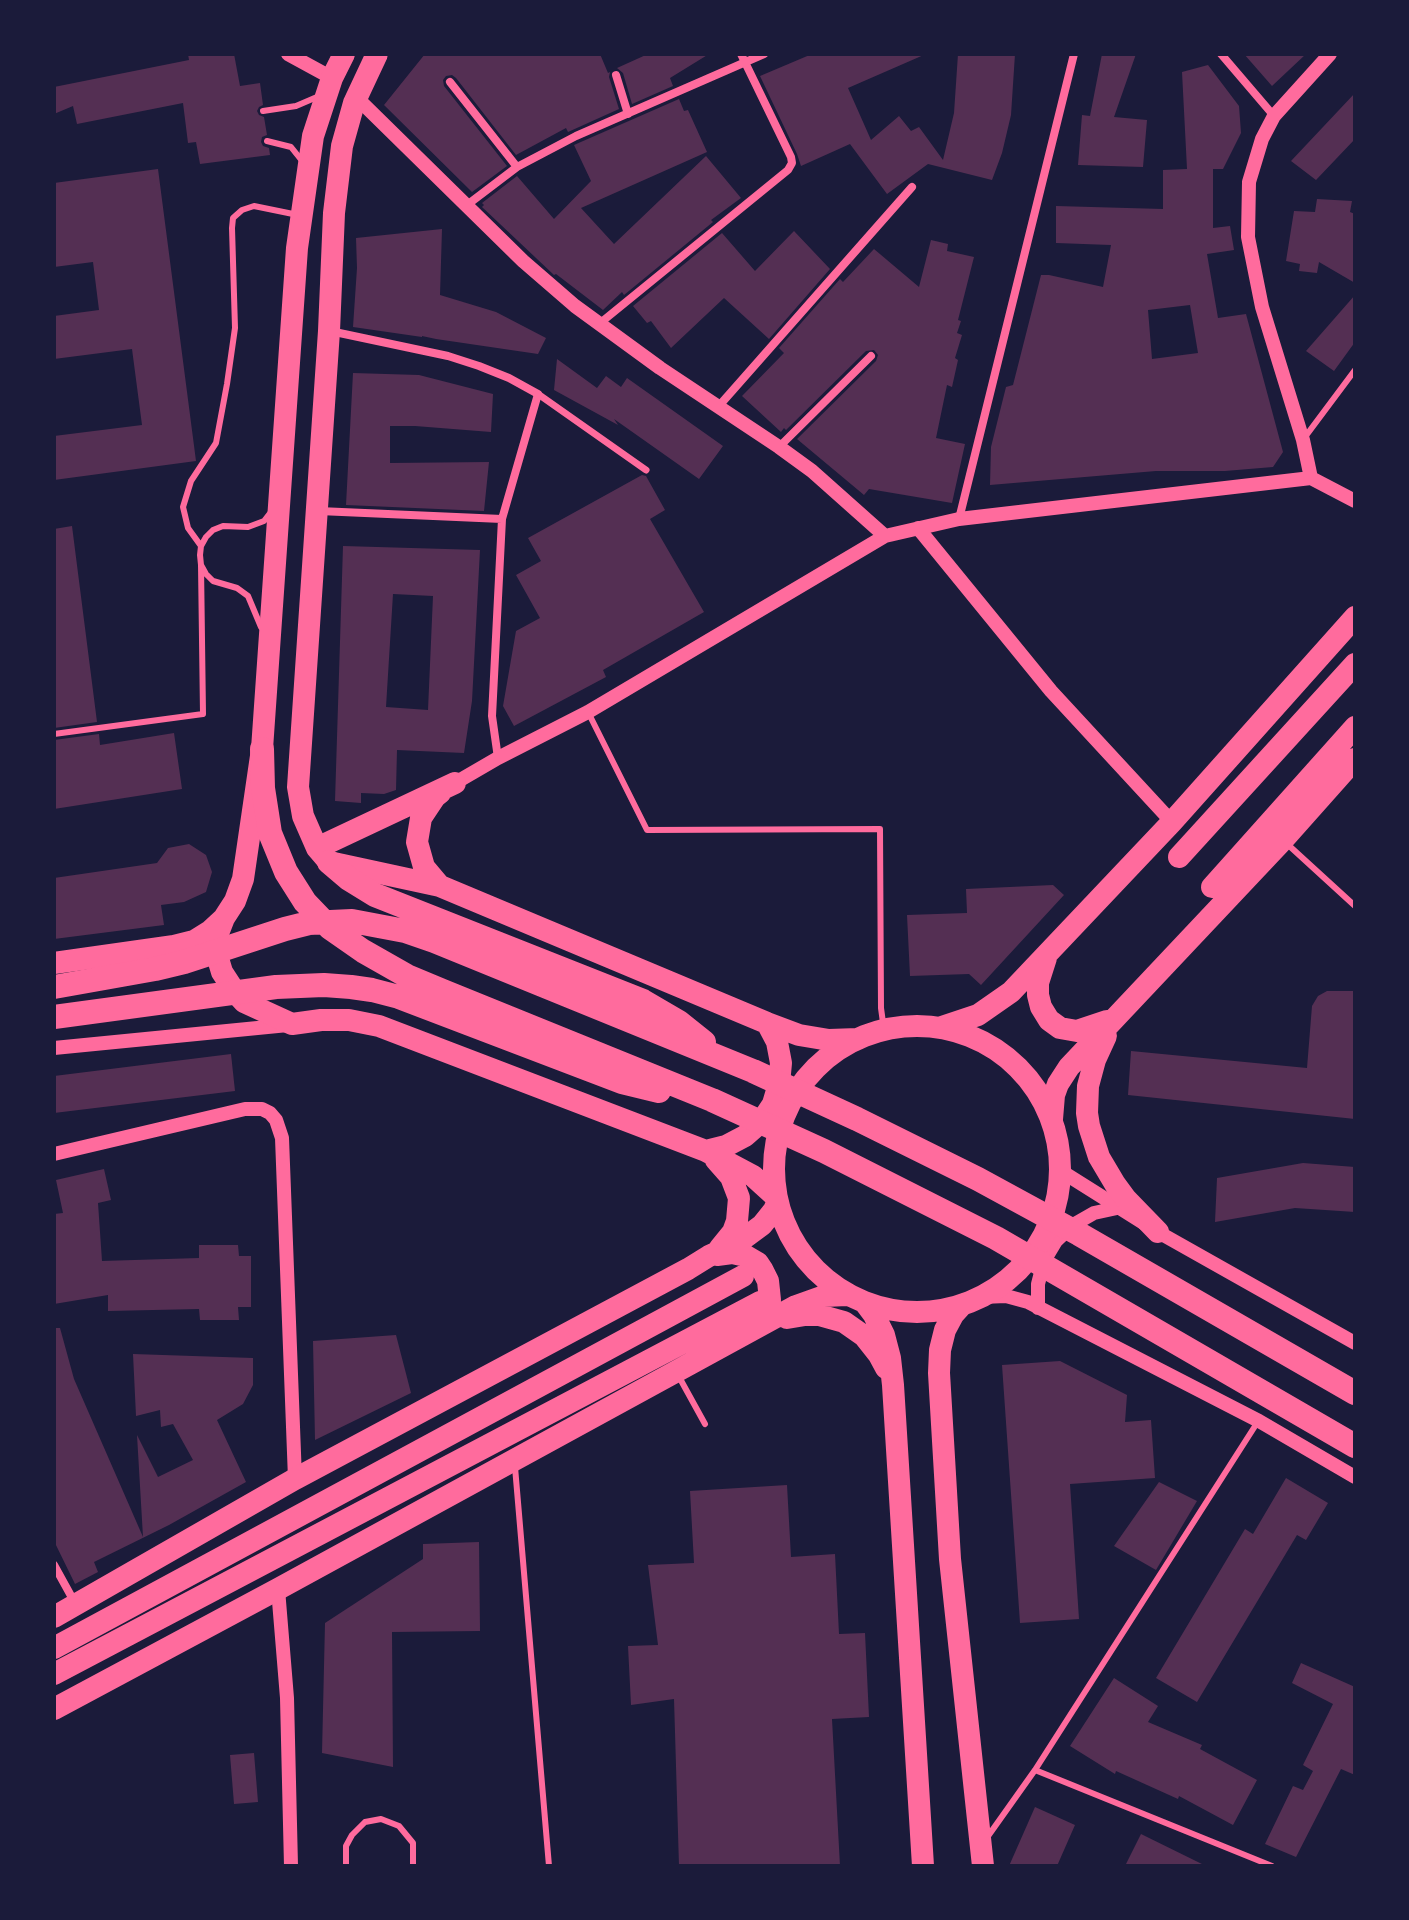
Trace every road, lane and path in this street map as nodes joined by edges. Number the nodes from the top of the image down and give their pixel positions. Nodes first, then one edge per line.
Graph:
1 (288, 54) edge
2 (301, 54) edge
3 (344, 54) edge
4 (377, 54) edge
5 (764, 54) edge
6 (1074, 54) edge
7 (1221, 54) edge
8 (1330, 54) edge
9 (743, 58) edge
10 (312, 67) junction
11 (616, 75) dead end
12 (332, 78) junction
13 (450, 82) dead end
14 (356, 97) junction
15 (263, 111) dead end
16 (628, 114) junction
17 (1274, 116) junction
18 (267, 141) dead end
19 (517, 167) junction
20 (306, 186) junction
21 (912, 187) dead end
22 (467, 205) junction
23 (302, 216) junction
24 (599, 324) junction
25 (329, 331) junction
26 (871, 356) dead end
27 (1355, 370) edge
28 (538, 394) junction
29 (718, 407) junction
30 (1303, 440) junction
31 (779, 447) junction
32 (646, 470) dead end
33 (1311, 478) junction
34 (1355, 501) edge
35 (278, 503) junction
36 (317, 511) junction
37 (502, 519) junction
38 (959, 519) junction
39 (918, 528) junction
40 (885, 536) junction
41 (201, 546) junction
42 (201, 565) junction
43 (1355, 617) edge
44 (267, 650) junction
45 (1355, 664) edge
46 (588, 712) junction
47 (1355, 727) edge
48 (54, 734) edge
49 (262, 749) junction
50 (498, 758) junction
51 (1355, 759) edge
52 (455, 783) junction
53 (1172, 822) junction
54 (1283, 840) junction
55 (323, 855) junction
56 (1179, 857) dead end
57 (440, 886) junction
58 (1212, 887) dead end
59 (1355, 906) edge
60 (224, 918) junction
61 (1047, 954) junction
62 (54, 963) edge
63 (54, 987) edge
64 (1119, 1015) junction
65 (54, 1017) edge
66 (767, 1023) junction
67 (292, 1024) junction
68 (941, 1028) junction
69 (884, 1030) junction
70 (858, 1039) junction
71 (54, 1048) edge
72 (724, 1059) junction
73 (712, 1100) junction
74 (1052, 1121) junction
75 (706, 1151) junction
76 (54, 1154) edge
77 (1061, 1171) junction
78 (776, 1199) junction
79 (1117, 1208) junction
80 (1158, 1232) junction
81 (709, 1256) junction
82 (743, 1276) dead end
83 (856, 1299) junction
84 (972, 1301) junction
85 (760, 1302) dead end
86 (1038, 1308) junction
87 (752, 1330) junction
88 (1355, 1343) edge
89 (676, 1372) junction
90 (893, 1385) junction
91 (1355, 1393) edge
92 (1259, 1421) junction
93 (705, 1424) dead end
94 (1355, 1446) edge
95 (514, 1460) junction
96 (1355, 1477) edge
97 (295, 1479) junction
98 (54, 1565) edge
99 (278, 1589) junction
100 (76, 1606) junction
101 (54, 1620) edge
102 (54, 1648) edge
103 (131, 1668) junction
104 (54, 1674) edge
105 (54, 1696) edge
106 (54, 1709) edge
107 (1035, 1770) junction
108 (983, 1856) edge
109 (291, 1866) edge
110 (346, 1866) edge
111 (413, 1866) edge
112 (549, 1866) edge
113 (923, 1866) edge
114 (1272, 1866) edge

1 - 10 street
2 - 10 lane
3 - 12 highway
4 - 14 highway
5 - 9 street
6 - 38 street
7 - 17 street
8 - 17 street
9 - 16 street
9 - 24 street
10 - 12 street
11 - 16 street
12 - 15 lane
12 - 20 highway
13 - 19 street
14 - 22 street
14 - 25 highway
16 - 19 street
17 - 30 street
18 - 20 lane
19 - 22 street
20 - 23 highway
21 - 29 street
22 - 24 street
23 - 35 highway
23 - 41 lane
24 - 29 street
25 - 28 street
25 - 36 highway
26 - 31 street
27 - 30 lane
28 - 32 street
28 - 37 street
29 - 31 street
30 - 33 street
31 - 40 street
33 - 34 street
33 - 38 street
35 - 41 lane
35 - 44 highway
36 - 37 street
36 - 55 highway
37 - 50 street
38 - 39 street
39 - 40 street
39 - 53 street
40 - 46 street
41 - 42 lane
42 - 44 lane
42 - 48 lane
43 - 53 highway
44 - 49 highway
45 - 56 highway
46 - 50 street
46 - 69 lane
47 - 58 highway
49 - 60 highway
49 - 73 highway
50 - 52 street
51 - 54 highway
52 - 55 highway
52 - 57 highway
53 - 61 highway
54 - 59 lane
54 - 64 highway
55 - 57 highway
55 - 72 highway
57 - 66 highway
60 - 62 highway
60 - 67 highway
61 - 64 highway
61 - 68 highway
63 - 72 highway
64 - 74 highway
64 - 80 highway
65 - 73 highway
66 - 70 highway
66 - 75 highway
67 - 71 street
67 - 75 highway
68 - 69 highway
68 - 74 highway
69 - 70 highway
70 - 78 highway
72 - 91 highway
73 - 94 highway
74 - 77 highway
75 - 78 highway
75 - 81 highway
76 - 97 street
77 - 79 street
77 - 84 highway
78 - 81 highway
78 - 83 highway
79 - 80 street
79 - 86 street
80 - 88 street
81 - 87 highway
81 - 97 highway
82 - 102 highway
83 - 84 highway
83 - 87 highway
83 - 90 highway
84 - 86 street
84 - 108 highway
85 - 104 highway
86 - 92 street
87 - 89 highway
87 - 90 highway
89 - 93 lane
89 - 95 highway
90 - 113 highway
92 - 96 street
92 - 107 lane
95 - 99 highway
95 - 112 lane
97 - 100 highway
98 - 100 street
99 - 103 highway
99 - 109 street
100 - 101 highway
103 - 105 highway
103 - 106 highway
107 - 108 lane
107 - 114 lane
110 - 111 lane

